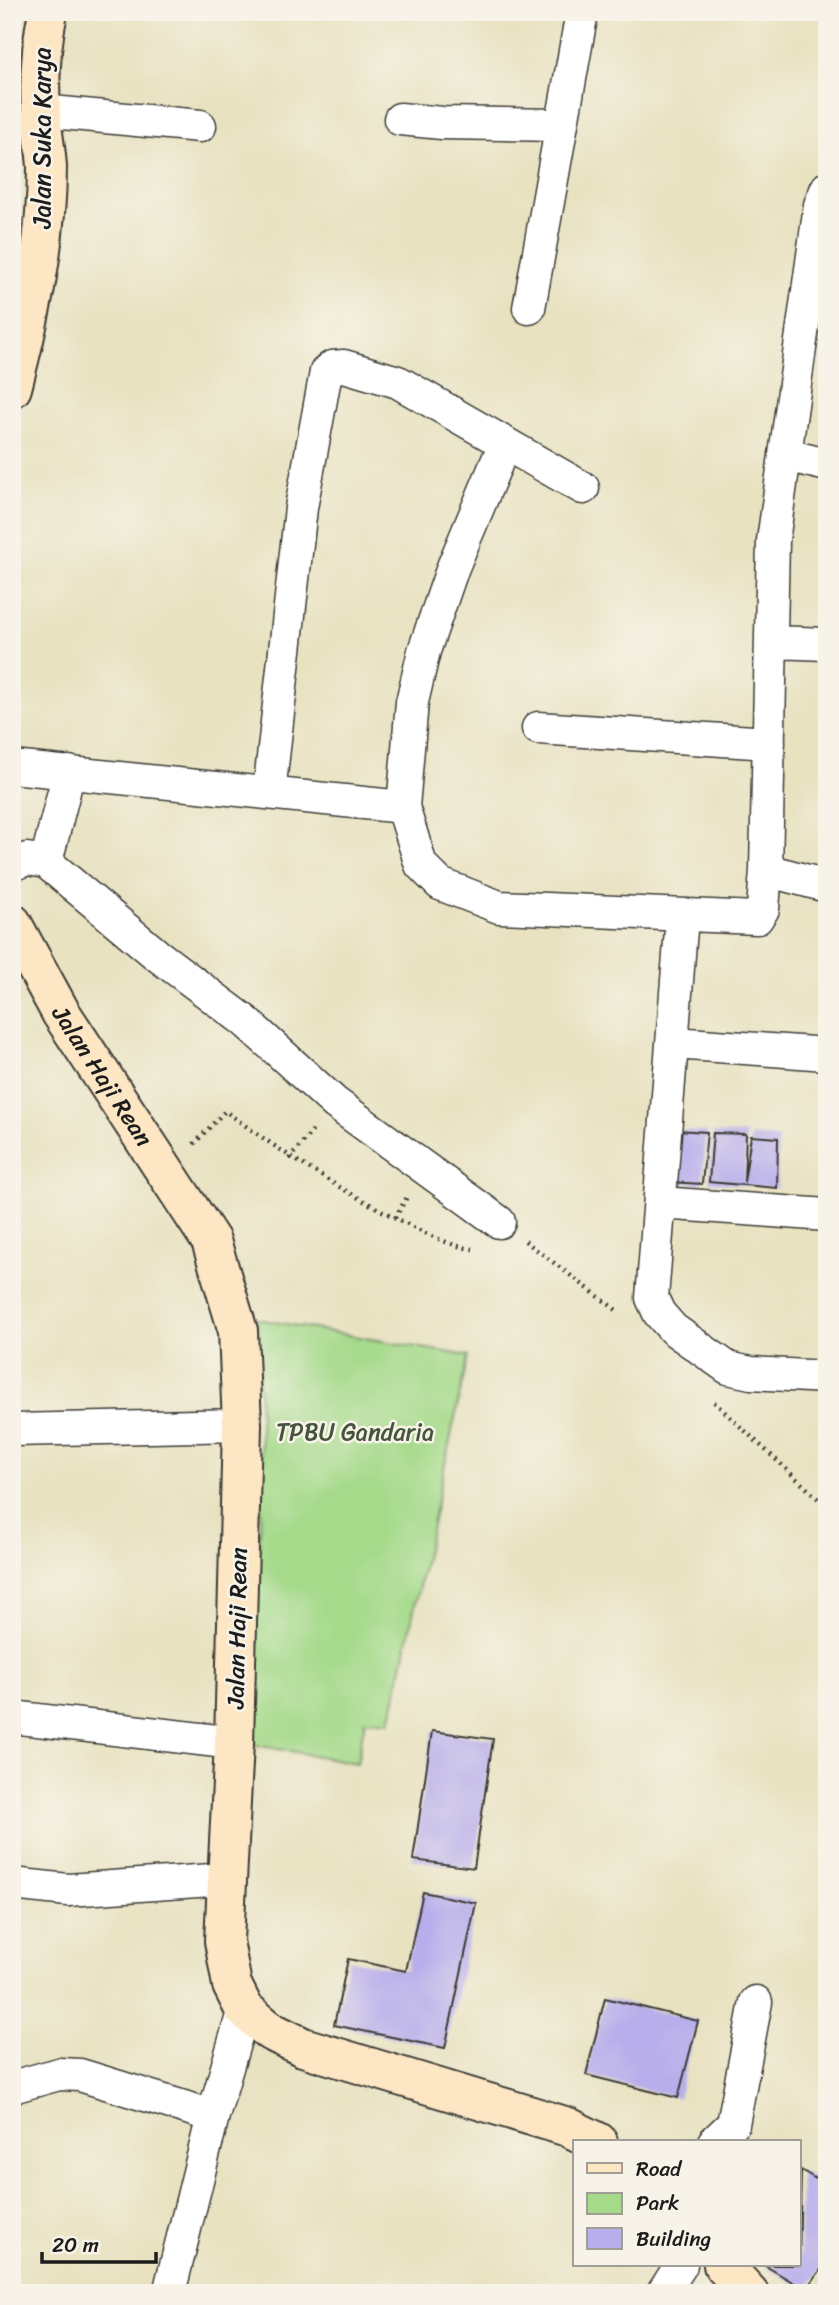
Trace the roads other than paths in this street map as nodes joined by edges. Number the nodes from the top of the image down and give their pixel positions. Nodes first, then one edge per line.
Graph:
1 (48, 12) edge
2 (582, 12) edge
3 (41, 111) junction
4 (400, 119) dead end
5 (560, 125) junction
6 (200, 126) dead end
7 (827, 188) edge
8 (530, 308) dead end
9 (12, 388) edge
10 (505, 443) junction
11 (786, 455) junction
12 (827, 464) edge
13 (583, 488) dead end
14 (773, 642) junction
15 (827, 644) edge
16 (538, 728) dead end
17 (769, 743) junction
18 (12, 767) edge
19 (69, 772) junction
20 (269, 793) junction
21 (403, 807) junction
22 (46, 862) junction
23 (12, 865) edge
24 (766, 870) junction
25 (827, 886) edge
26 (682, 917) junction
27 (12, 923) edge
28 (674, 1043) junction
29 (827, 1054) edge
30 (660, 1203) junction
31 (827, 1215) edge
32 (508, 1233) road end
33 (827, 1377) edge
34 (242, 1424) junction
35 (12, 1430) edge
36 (12, 1717) edge
37 (234, 1743) junction
38 (209, 1879) junction
39 (12, 1884) edge
40 (756, 2002) dead end
41 (244, 2009) junction
42 (12, 2087) edge
43 (213, 2116) junction
44 (594, 2140) edge
45 (717, 2140) edge
46 (680, 2266) edge
47 (724, 2266) edge
48 (169, 2293) edge
49 (663, 2293) edge
50 (748, 2293) edge

1 - 3 street, Jalan Suka Karya
2 - 5 street
3 - 6 street
3 - 9 street, Jalan Suka Karya
4 - 5 street
5 - 8 street
7 - 11 street
10 - 13 street
10 - 20 street
10 - 21 street
11 - 12 street
11 - 14 street
14 - 15 street
14 - 17 street
16 - 17 street
17 - 24 street
18 - 19 street
19 - 20 street
19 - 22 street
20 - 21 street
21 - 26 street
22 - 23 street
22 - 32 street
24 - 25 street
24 - 26 street
26 - 28 street
27 - 34 street, Jalan Haji Rean
28 - 29 street
28 - 30 street
30 - 31 street
30 - 33 street
34 - 35 street
34 - 37 street, Jalan Haji Rean
36 - 37 street
37 - 38 street, Jalan Haji Rean
38 - 39 street
38 - 41 street, Jalan Haji Rean
40 - 45 street
41 - 43 street
41 - 44 street, Jalan Haji Rean
42 - 43 street
43 - 48 street
46 - 49 street
47 - 50 street

